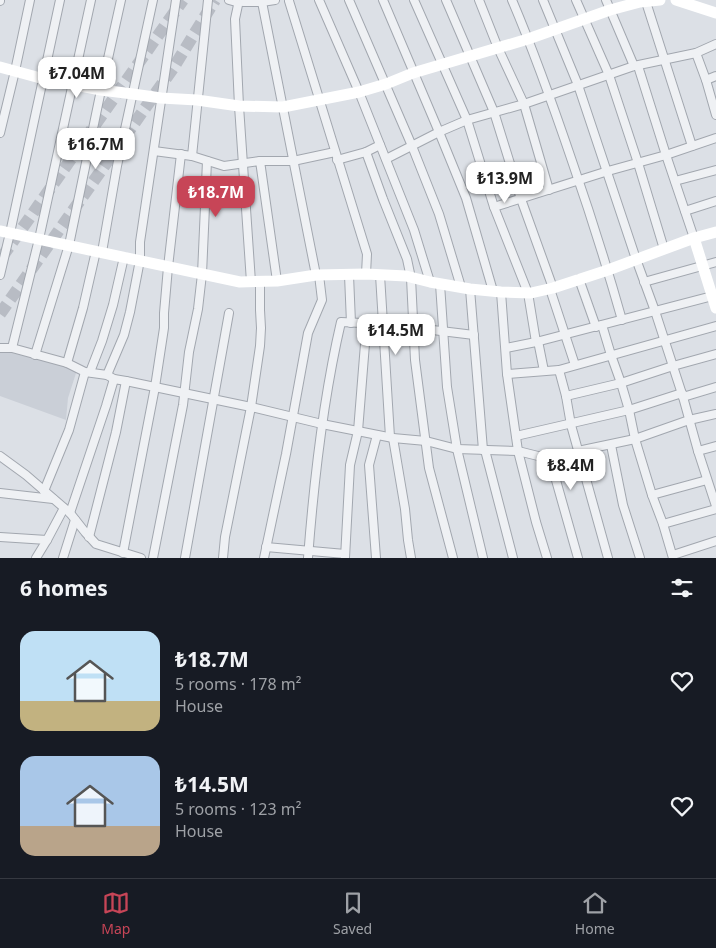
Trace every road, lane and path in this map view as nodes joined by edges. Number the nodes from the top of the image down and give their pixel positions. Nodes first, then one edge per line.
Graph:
1 (30, 0) edge
2 (60, 0) edge
3 (91, 0) edge
4 (121, 0) edge
5 (152, 0) edge
6 (176, 0) edge
7 (208, 0) edge
8 (275, 0) edge
9 (289, 0) edge
10 (319, 0) edge
11 (349, 0) edge
12 (383, 0) edge
13 (414, 0) edge
14 (446, 0) edge
15 (480, 0) edge
16 (512, 0) edge
17 (543, 0) edge
18 (576, 0) edge
19 (660, 0) edge
20 (676, 0) edge
21 (642, 1) edge
22 (237, 2) edge
23 (262, 2) junction
24 (608, 5) edge
25 (716, 13) edge
26 (585, 20) junction
27 (555, 30) junction
28 (528, 39) junction
29 (716, 44) edge
30 (498, 48) junction
31 (696, 52) junction
32 (469, 56) junction
33 (664, 60) junction
34 (442, 64) junction
35 (636, 66) junction
36 (0, 67) edge
37 (15, 71) junction
38 (413, 73) junction
39 (609, 74) junction
40 (716, 76) edge
41 (44, 79) junction
42 (706, 80) junction
43 (73, 84) junction
44 (386, 84) junction
45 (578, 85) junction
46 (101, 90) junction
47 (359, 92) junction
48 (133, 94) junction
49 (550, 95) junction
50 (162, 98) junction
51 (197, 100) junction
52 (320, 100) junction
53 (524, 104) junction
54 (239, 106) junction
55 (283, 106) junction
56 (715, 111) edge
57 (494, 112) junction
58 (466, 120) junction
59 (439, 132) junction
60 (0, 133) edge
61 (716, 138) edge
62 (380, 145) junction
63 (412, 146) junction
64 (692, 146) junction
65 (154, 151) junction
66 (366, 152) junction
67 (181, 154) junction
68 (666, 155) junction
69 (192, 156) junction
70 (336, 156) junction
71 (386, 159) junction
72 (207, 161) junction
73 (260, 161) junction
74 (293, 161) junction
75 (638, 163) junction
76 (243, 164) junction
77 (716, 170) edge
78 (608, 171) junction
79 (579, 180) junction
80 (675, 181) junction
81 (549, 190) junction
82 (521, 199) junction
83 (716, 201) edge
84 (494, 207) junction
85 (685, 211) junction
86 (5, 232) edge
87 (716, 232) edge
88 (694, 238) junction
89 (39, 239) junction
90 (69, 245) junction
91 (664, 249) junction
92 (99, 252) junction
93 (124, 257) junction
94 (140, 260) junction
95 (636, 260) junction
96 (716, 262) edge
97 (702, 266) junction
98 (168, 267) junction
99 (608, 270) junction
100 (202, 274) junction
101 (349, 274) junction
102 (366, 274) junction
103 (0, 275) edge
104 (318, 275) junction
105 (380, 275) junction
106 (411, 278) junction
107 (579, 279) junction
108 (277, 281) junction
109 (256, 282) junction
110 (644, 282) junction
111 (435, 283) junction
112 (466, 288) junction
113 (551, 288) junction
114 (497, 291) junction
115 (528, 293) junction
116 (714, 295) edge
117 (716, 308) edge
118 (655, 311) junction
119 (229, 313) dead end
120 (622, 320) junction
121 (350, 323) junction
122 (383, 324) junction
123 (599, 326) junction
124 (716, 326) edge
125 (414, 328) junction
126 (443, 331) junction
127 (565, 334) junction
128 (474, 335) junction
129 (664, 341) junction
130 (537, 342) junction
131 (365, 344) dead end
132 (0, 348) edge
133 (12, 348) junction
134 (506, 348) junction
135 (716, 354) edge
136 (35, 355) junction
137 (611, 356) junction
138 (67, 363) junction
139 (575, 365) junction
140 (673, 366) junction
141 (559, 370) junction
142 (544, 371) junction
143 (88, 372) junction
144 (507, 374) junction
145 (110, 377) junction
146 (126, 382) junction
147 (621, 383) junction
148 (155, 387) junction
149 (716, 387) edge
150 (185, 394) junction
151 (683, 395) junction
152 (566, 396) junction
153 (214, 399) junction
154 (251, 406) junction
155 (629, 410) junction
156 (716, 414) edge
157 (292, 417) junction
158 (690, 420) junction
159 (322, 424) junction
160 (571, 424) junction
161 (358, 431) junction
162 (377, 435) junction
163 (516, 436) junction
164 (391, 438) junction
165 (635, 439) junction
166 (426, 441) junction
167 (612, 445) junction
168 (716, 446) edge
169 (457, 449) junction
170 (484, 450) junction
171 (518, 451) junction
172 (578, 451) junction
173 (698, 451) junction
174 (1, 458) edge
175 (707, 480) junction
176 (44, 491) junction
177 (0, 492) edge
178 (652, 495) junction
179 (53, 499) junction
180 (716, 507) edge
181 (67, 510) junction
182 (75, 520) junction
183 (663, 524) junction
184 (0, 537) edge
185 (89, 538) junction
186 (47, 540) junction
187 (716, 541) edge
188 (266, 547) junction
189 (117, 554) edge
190 (308, 554) edge
191 (345, 556) edge
192 (673, 557) edge
193 (36, 558) edge
194 (63, 558) edge
195 (141, 558) edge
196 (153, 558) edge
197 (185, 558) edge
198 (223, 558) edge
199 (264, 558) edge
200 (376, 558) edge
201 (411, 558) edge
202 (453, 558) edge
203 (483, 558) edge
204 (513, 558) edge
205 (547, 558) edge
206 (578, 558) edge
207 (608, 558) edge
208 (640, 558) edge

1 - 37 street
2 - 41 street
3 - 43 street
4 - 46 street
5 - 48 street
6 - 50 street
7 - 51 street
8 - 23 street
9 - 52 street
10 - 47 street
11 - 44 street
12 - 38 street
13 - 34 street
14 - 32 street
15 - 30 street
16 - 28 street
17 - 27 street
18 - 26 street
19 - 21 street
20 - 25 street
21 - 24 street
21 - 33 street
22 - 23 street
22 - 54 street
23 - 55 street
24 - 26 street
24 - 35 street
26 - 27 street
26 - 39 street
27 - 28 street
27 - 45 street
28 - 30 street
28 - 49 street
29 - 31 street
30 - 32 street
30 - 53 street
31 - 33 street
31 - 42 street
32 - 34 street
32 - 57 street
33 - 35 street
33 - 64 street
34 - 38 street
34 - 58 street
35 - 39 street
35 - 68 street
36 - 37 street
37 - 41 street
37 - 60 street
38 - 44 street
38 - 59 street
39 - 45 street
39 - 75 street
40 - 42 street
41 - 43 street
41 - 86 street
42 - 56 street
43 - 46 street
43 - 89 street
44 - 47 street
44 - 63 street
45 - 49 street
45 - 78 street
46 - 48 street
46 - 90 street
47 - 52 street
47 - 62 street
48 - 50 street
48 - 92 street
49 - 53 street
49 - 79 street
50 - 51 street
50 - 65 street
51 - 54 street
51 - 69 street
52 - 55 street
52 - 70 street
53 - 57 street
53 - 81 street
54 - 55 street
54 - 76 street
55 - 74 street
57 - 58 street
57 - 82 street
58 - 59 street
58 - 84 street
59 - 63 street
59 - 114 street
61 - 64 street
62 - 66 street
62 - 71 street
63 - 71 street
63 - 112 street
64 - 68 street
65 - 67 street
65 - 94 street
66 - 70 street
66 - 106 street
67 - 69 street
67 - 98 street
68 - 75 street
68 - 80 street
69 - 72 street
70 - 74 street
70 - 102 street
71 - 111 street
72 - 76 street
72 - 100 street
73 - 74 street
73 - 76 street
73 - 108 street
74 - 104 street
75 - 78 street
75 - 91 street
76 - 109 street
77 - 80 street
78 - 79 street
78 - 95 street
79 - 81 street
79 - 99 street
80 - 85 street
81 - 82 street
82 - 84 street
82 - 113 street
83 - 85 street
84 - 115 street
85 - 88 street
86 - 89 street
86 - 103 street
87 - 88 street
88 - 91 street
88 - 97 street
89 - 90 street
89 - 133 street
90 - 92 street
90 - 136 street
91 - 95 street
92 - 93 street
92 - 138 street
93 - 94 street
93 - 143 street
94 - 98 street
94 - 145 street
95 - 99 street
95 - 110 street
96 - 97 street
97 - 110 street
97 - 116 street
98 - 100 street
98 - 148 street
99 - 107 street
99 - 120 street
100 - 109 street
100 - 150 street
101 - 102 street
101 - 104 street
101 - 121 street
102 - 105 street
104 - 108 street
104 - 157 street
105 - 106 street
105 - 122 street
106 - 111 street
106 - 125 street
107 - 113 street
107 - 123 street
108 - 109 street
109 - 154 street
110 - 118 street
111 - 112 street
111 - 126 street
112 - 114 street
112 - 128 street
113 - 115 street
113 - 127 street
114 - 115 street
114 - 134 street
115 - 130 street
116 - 117 street
116 - 118 street
118 - 120 street
118 - 129 street
119 - 153 street
120 - 123 street
121 - 122 street
121 - 159 street
122 - 125 street
122 - 164 street
123 - 127 street
123 - 137 street
124 - 129 street
125 - 126 street
125 - 166 street
126 - 128 street
126 - 169 street
127 - 130 street
127 - 139 street
128 - 170 street
129 - 137 street
129 - 140 street
130 - 134 street
130 - 142 street
131 - 161 street
132 - 133 street
133 - 136 street
134 - 144 street
135 - 140 street
136 - 138 street
137 - 139 street
137 - 147 street
138 - 143 street
139 - 141 street
140 - 147 street
140 - 151 street
141 - 142 street
141 - 152 street
142 - 144 street
143 - 145 street
143 - 176 street
144 - 163 street
145 - 146 street
145 - 181 street
146 - 148 street
146 - 185 street
147 - 152 street
147 - 155 street
148 - 150 street
148 - 189 street
149 - 151 street
150 - 153 street
150 - 196 street
151 - 155 street
151 - 158 street
152 - 160 street
153 - 154 street
153 - 197 street
154 - 157 street
154 - 198 street
155 - 160 street
155 - 165 street
156 - 158 street
157 - 159 street
157 - 188 street
158 - 165 street
158 - 173 street
159 - 161 street
159 - 190 street
160 - 163 street
160 - 172 street
161 - 162 street
161 - 191 street
162 - 164 street
162 - 200 street
163 - 171 street
164 - 166 street
164 - 201 street
165 - 167 street
165 - 178 street
166 - 169 street
166 - 202 street
167 - 172 street
167 - 208 street
168 - 173 street
169 - 170 street
169 - 203 street
170 - 171 street
170 - 204 street
171 - 205 street
171 - 206 street
172 - 207 street
173 - 175 street
174 - 176 street
175 - 178 street
175 - 180 street
176 - 179 street
177 - 179 street
178 - 183 street
179 - 181 street
180 - 183 street
181 - 182 street
181 - 186 street
182 - 185 street
182 - 194 street
183 - 192 street
184 - 186 street
185 - 189 street
186 - 193 street
187 - 192 street
188 - 190 street
188 - 199 street
189 - 195 street
190 - 191 street

